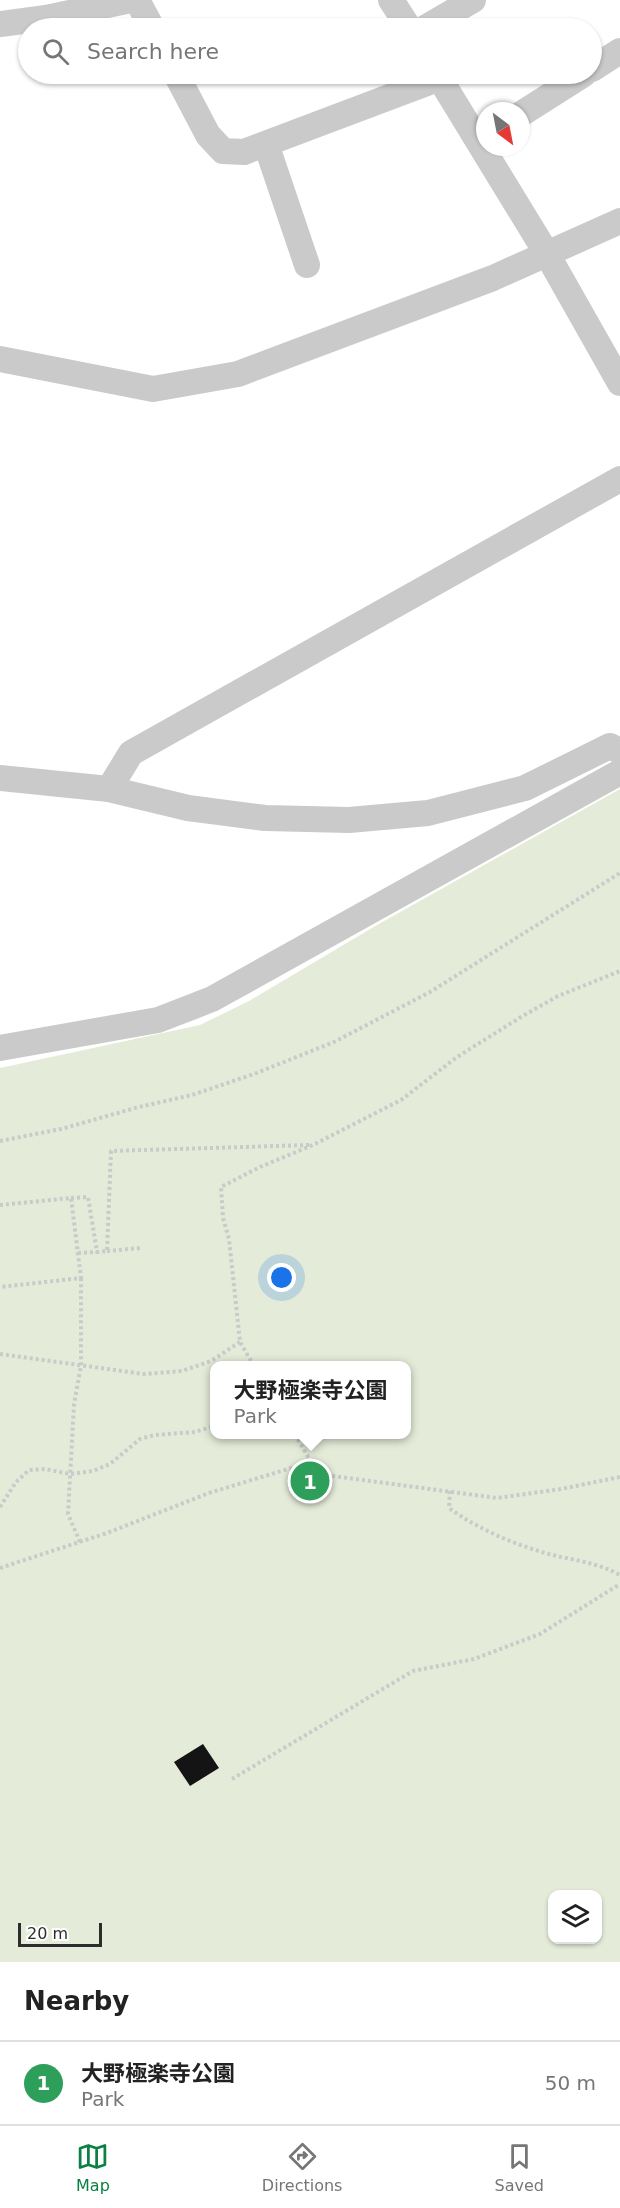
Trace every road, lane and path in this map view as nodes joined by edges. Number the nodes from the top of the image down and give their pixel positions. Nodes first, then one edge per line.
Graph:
1 (130, 0) edge
2 (137, 0) edge
3 (391, 0) edge
4 (473, 0) edge
5 (46, 18) edge
6 (147, 18) edge
7 (403, 18) edge
8 (442, 18) edge
9 (18, 22) edge
10 (0, 24) edge
11 (620, 51) edge
12 (602, 62) edge
13 (181, 84) edge
14 (419, 84) edge
15 (444, 84) edge
16 (568, 84) edge
17 (530, 108) edge
18 (476, 130) edge
19 (266, 144) junction
20 (492, 156) edge
21 (620, 220) edge
22 (547, 254) junction
23 (307, 265) dead end
24 (0, 359) edge
25 (620, 383) edge
26 (620, 479) edge
27 (620, 751) edge
28 (620, 772) edge
29 (0, 778) edge
30 (109, 789) junction
31 (620, 873) edge
32 (620, 971) edge
33 (0, 1048) edge
34 (0, 1141) edge
35 (313, 1145) junction
36 (71, 1198) junction
37 (0, 1205) edge
38 (140, 1248) dead end
39 (107, 1251) junction
40 (97, 1252) junction
41 (78, 1253) junction
42 (81, 1278) junction
43 (0, 1287) edge
44 (240, 1342) junction
45 (0, 1354) edge
46 (210, 1361) edge
47 (211, 1361) edge
48 (252, 1361) edge
49 (81, 1366) junction
50 (210, 1427) edge
51 (298, 1439) edge
52 (311, 1462) junction
53 (70, 1474) junction
54 (620, 1477) edge
55 (450, 1491) junction
56 (0, 1507) edge
57 (80, 1542) junction
58 (0, 1568) edge
59 (620, 1575) edge
60 (620, 1584) edge
61 (232, 1779) dead end

1 - 5 street
2 - 6 street
3 - 7 street
4 - 8 street
9 - 10 street
11 - 12 street
13 - 19 street
14 - 19 street
15 - 18 street
16 - 17 street
19 - 23 street
20 - 22 street
21 - 22 street
22 - 24 street
22 - 25 street
26 - 30 street
27 - 30 street
28 - 33 street
29 - 30 street
31 - 34 path
32 - 35 path
35 - 39 path
35 - 44 path
36 - 37 path
36 - 40 path
36 - 41 path
38 - 39 path
39 - 40 path
40 - 41 path
41 - 42 path
42 - 43 path
42 - 49 path
44 - 47 path
44 - 48 path
45 - 49 path
46 - 49 path
49 - 53 path
50 - 53 path
51 - 52 path
52 - 55 path
52 - 57 path
53 - 56 path
53 - 57 path
54 - 55 path
55 - 59 path
57 - 58 path
60 - 61 path

